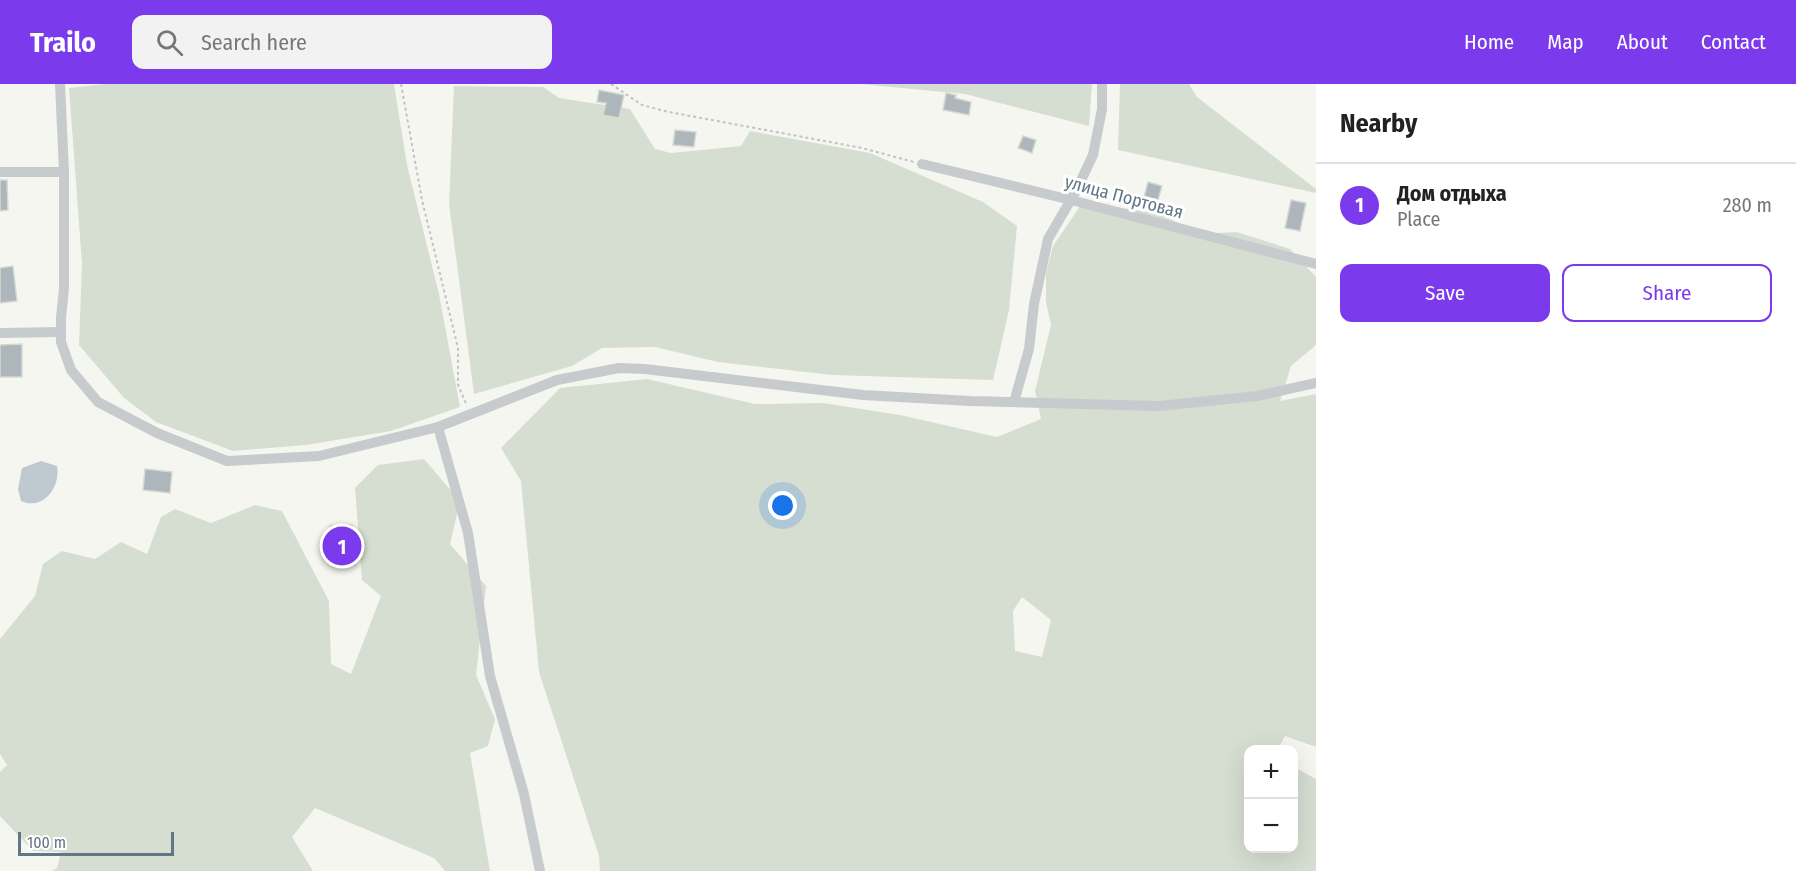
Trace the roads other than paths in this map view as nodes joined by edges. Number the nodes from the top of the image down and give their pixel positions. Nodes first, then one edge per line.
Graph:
1 (60, 84) edge
2 (1102, 84) edge
3 (922, 164) road end
4 (0, 172) edge
5 (64, 172) junction
6 (1071, 200) junction
7 (1316, 264) edge
8 (61, 332) junction
9 (0, 333) edge
10 (1316, 383) edge
11 (1014, 402) junction
12 (438, 427) junction
13 (540, 871) edge

1 - 5 street
2 - 6 street
3 - 6 street, улица Портовая
4 - 5 street
5 - 8 street
6 - 7 street, улица Портовая
6 - 11 street
8 - 9 street
8 - 12 street
10 - 11 street
11 - 12 street
12 - 13 street

